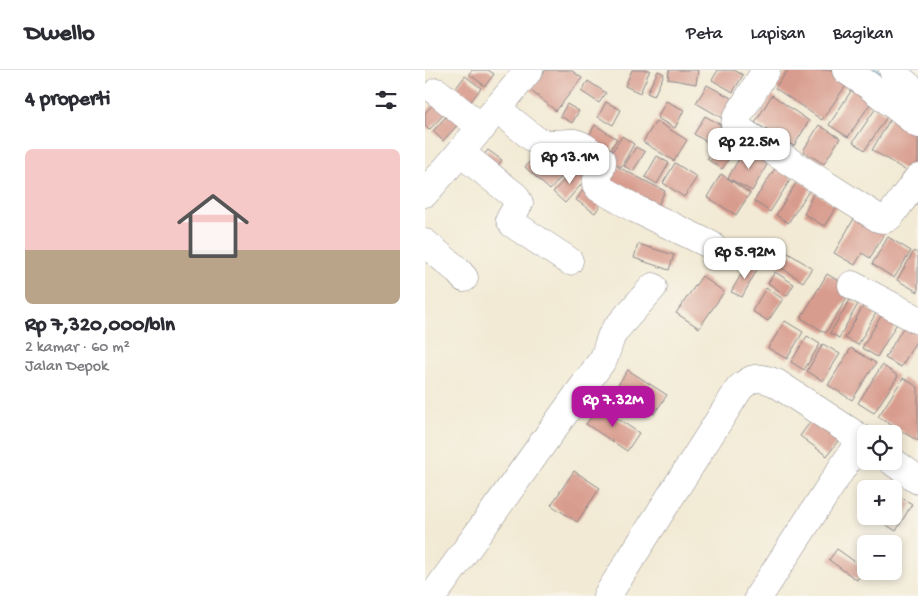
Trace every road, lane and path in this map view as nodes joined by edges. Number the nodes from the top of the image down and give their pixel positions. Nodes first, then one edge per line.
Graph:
1 (529, 70) edge
2 (766, 70) edge
3 (846, 70) edge
4 (894, 72) edge
5 (437, 92) dead end
6 (918, 94) edge
7 (489, 118) junction
8 (918, 124) edge
9 (461, 153) junction
10 (918, 178) edge
11 (425, 194) edge
12 (425, 243) edge
13 (711, 245) dead end
14 (569, 261) dead end
15 (464, 278) dead end
16 (851, 285) dead end
17 (653, 287) dead end
18 (918, 320) edge
19 (857, 436) edge
20 (857, 451) edge
21 (902, 468) edge
22 (918, 480) edge
23 (430, 596) edge
24 (609, 596) edge
25 (759, 596) edge

1 - 7 street
2 - 10 street
3 - 8 street
4 - 6 street
5 - 7 street
7 - 9 street
7 - 13 street
9 - 11 street
9 - 14 street
12 - 15 street
16 - 18 street
17 - 23 street
19 - 24 street
20 - 25 street
21 - 22 street

